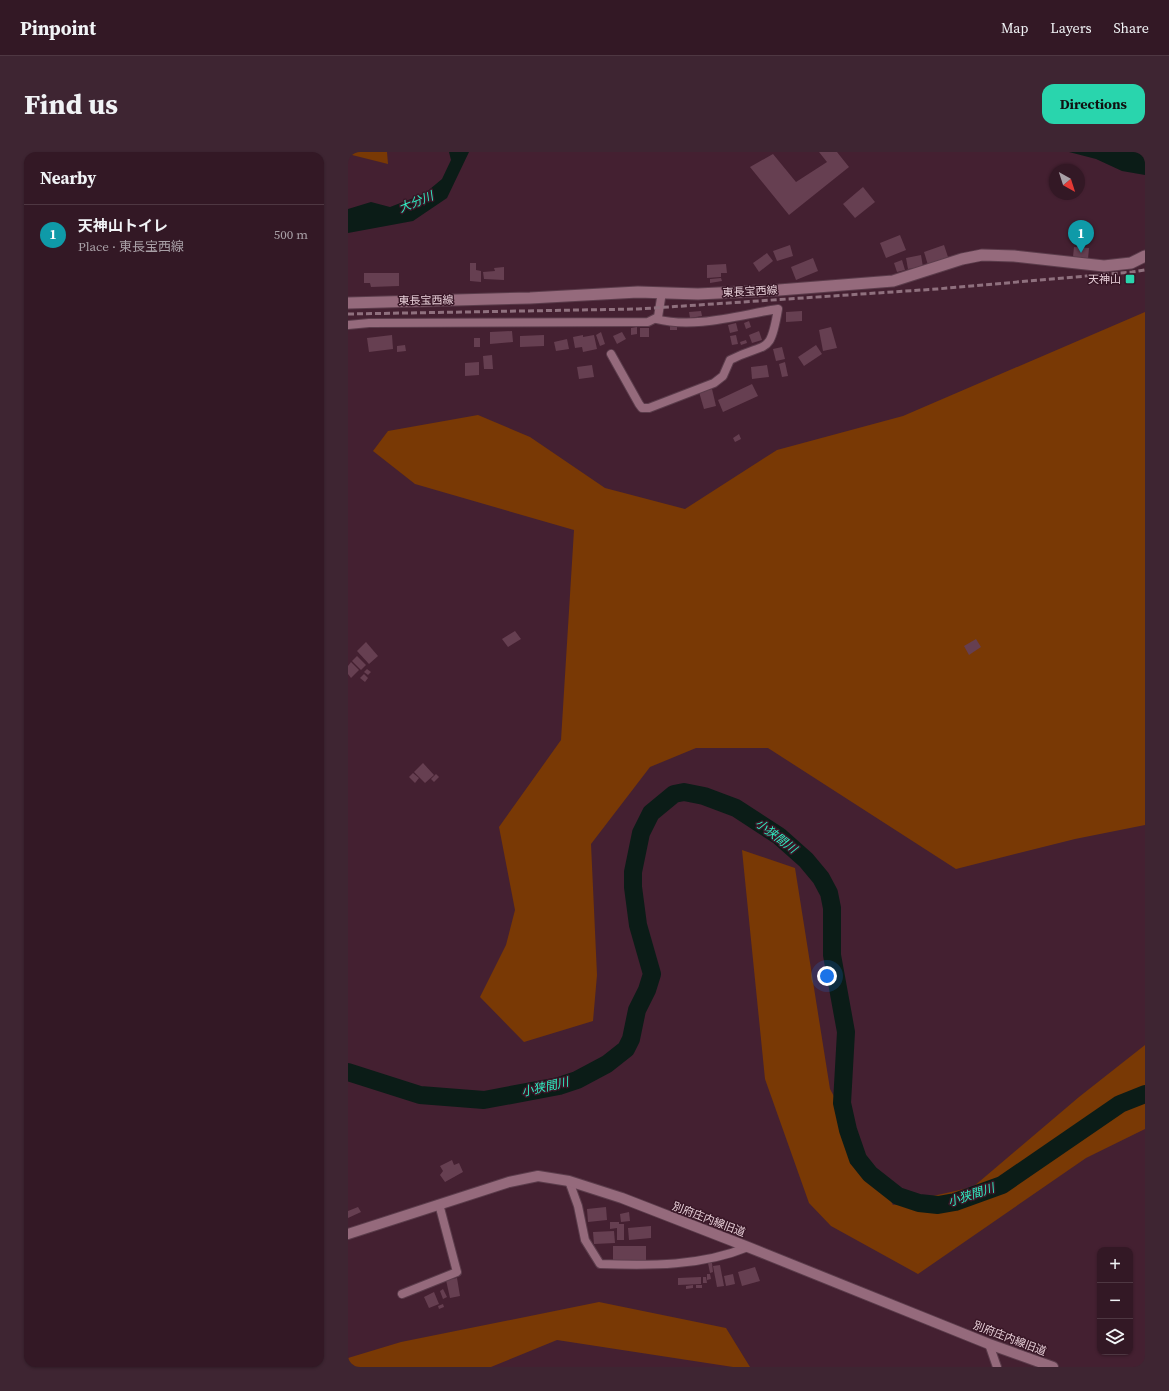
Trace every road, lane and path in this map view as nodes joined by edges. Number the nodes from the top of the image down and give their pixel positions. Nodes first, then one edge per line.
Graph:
1 (1145, 256) edge
2 (662, 292) junction
3 (348, 303) edge
4 (656, 319) junction
5 (348, 325) edge
6 (611, 354) dead end
7 (569, 1181) junction
8 (439, 1204) junction
9 (348, 1234) edge
10 (748, 1247) junction
11 (402, 1294) dead end
12 (989, 1344) junction
13 (997, 1367) edge
14 (1053, 1367) edge

1 - 2 main road, 東長宝西線
2 - 3 main road, 東長宝西線
2 - 4 street
4 - 5 street
4 - 6 street
7 - 8 street, 別府庄内線旧道
7 - 10 street, 別府庄内線旧道
7 - 10 street
8 - 9 street, 別府庄内線旧道
8 - 11 street
10 - 12 street, 別府庄内線旧道
12 - 13 street
12 - 14 street, 別府庄内線旧道

